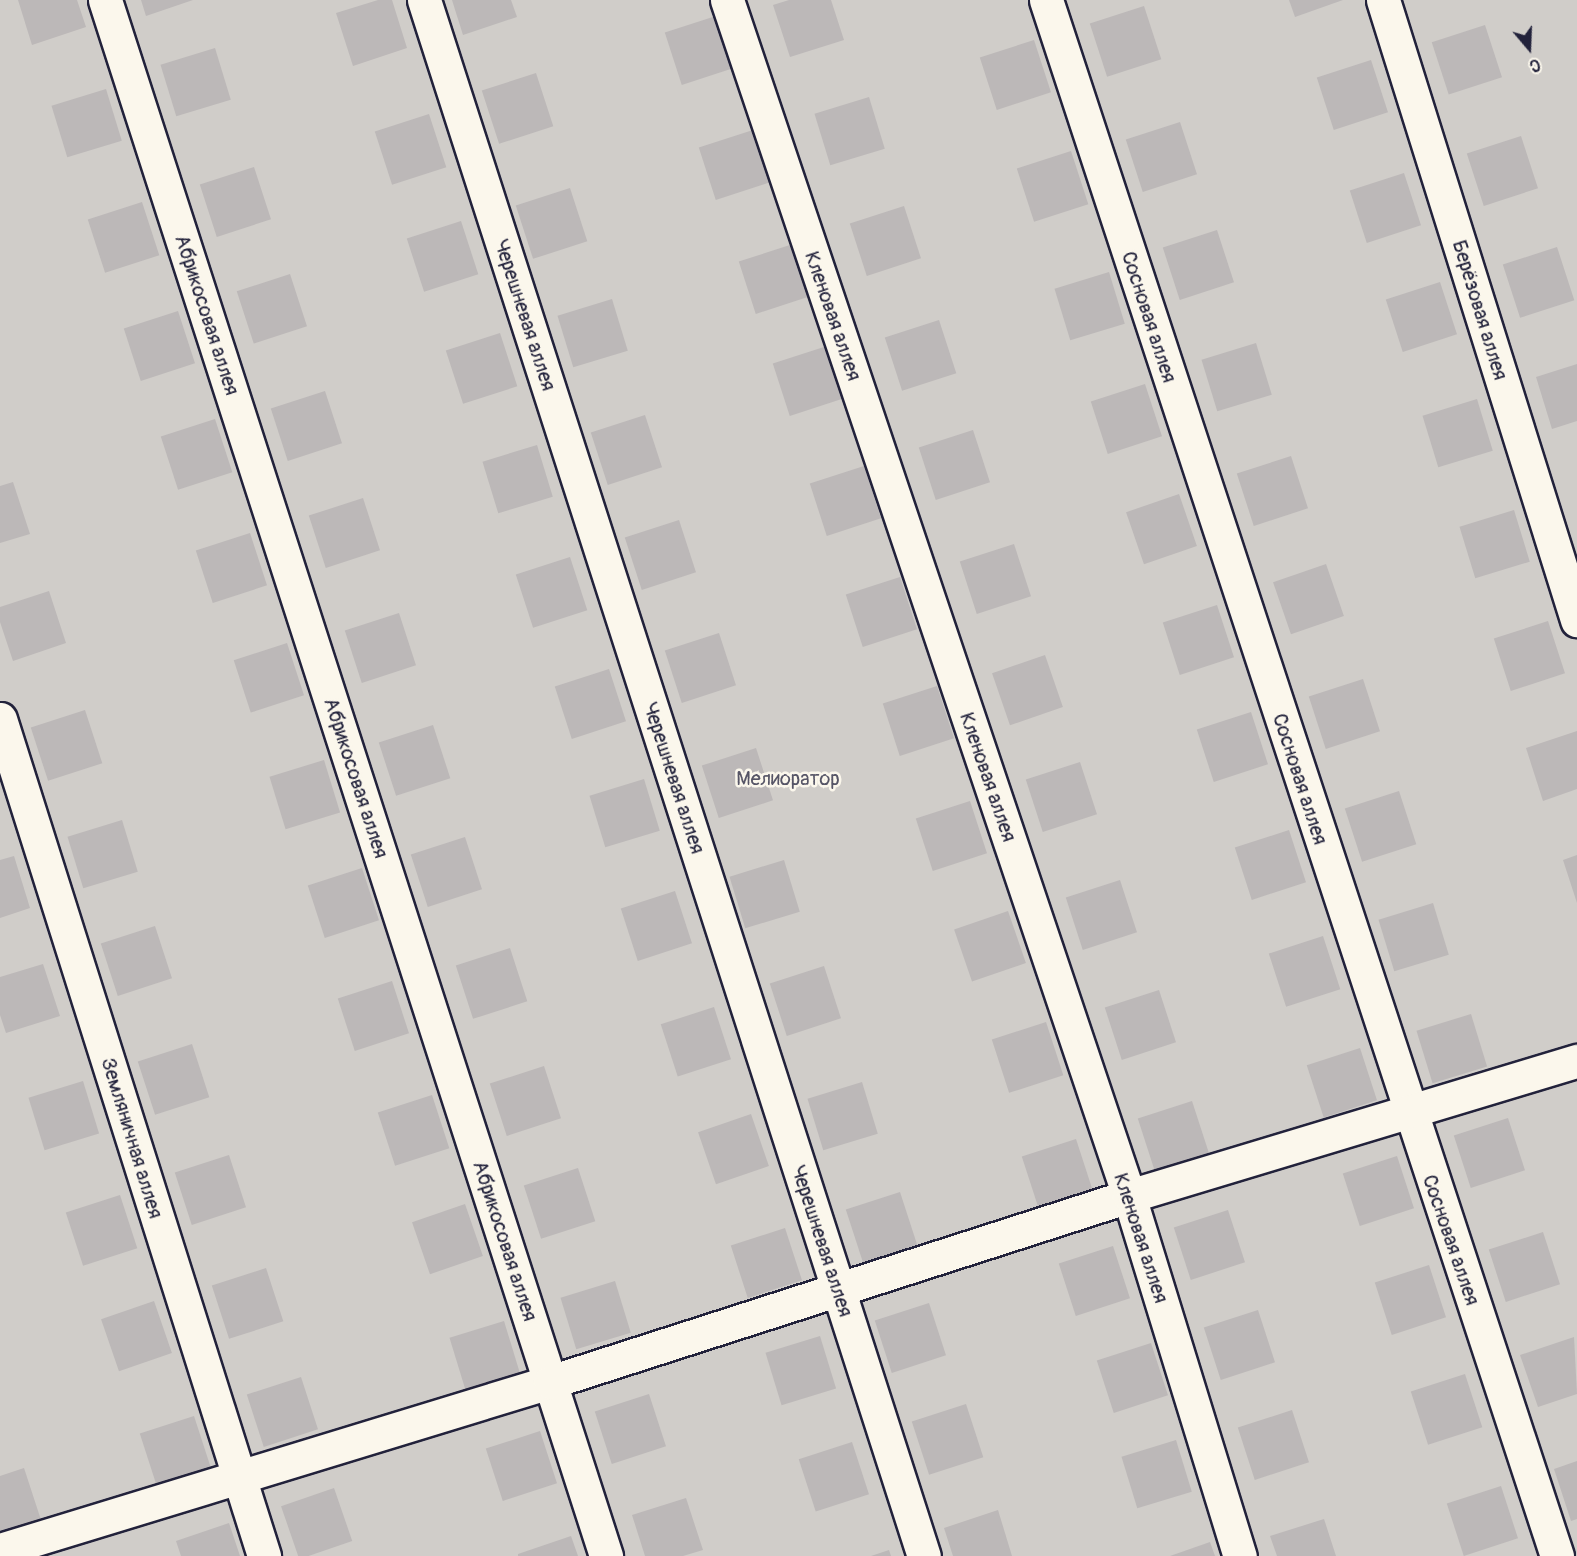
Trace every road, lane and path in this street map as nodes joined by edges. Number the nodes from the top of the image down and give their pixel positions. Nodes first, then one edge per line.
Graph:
1 (105, 0) edge
2 (424, 0) edge
3 (727, 0) edge
4 (1046, 0) edge
5 (1383, 0) edge
6 (1577, 620) edge
7 (0, 719) edge
8 (1577, 1060) edge
9 (1409, 1114) junction
10 (1129, 1196) junction
11 (837, 1289) junction
12 (550, 1382) junction
13 (239, 1478) junction
14 (0, 1550) edge
15 (264, 1556) edge
16 (606, 1556) edge
17 (924, 1556) edge
18 (1240, 1556) edge
19 (1557, 1556) edge

1 - 12 street, Абрикосовая аллея
2 - 11 street, Черешневая аллея
3 - 10 street, Кленовая аллея
4 - 9 street, Сосновая аллея
5 - 6 street, Берёзовая аллея
7 - 13 street, Земляничная аллея
8 - 9 street
9 - 10 street
9 - 19 street, Сосновая аллея
10 - 11 street
10 - 18 street, Кленовая аллея
11 - 12 street
11 - 17 street, Черешневая аллея
12 - 13 street
12 - 16 street, Абрикосовая аллея
13 - 14 street
13 - 15 street, Земляничная аллея

